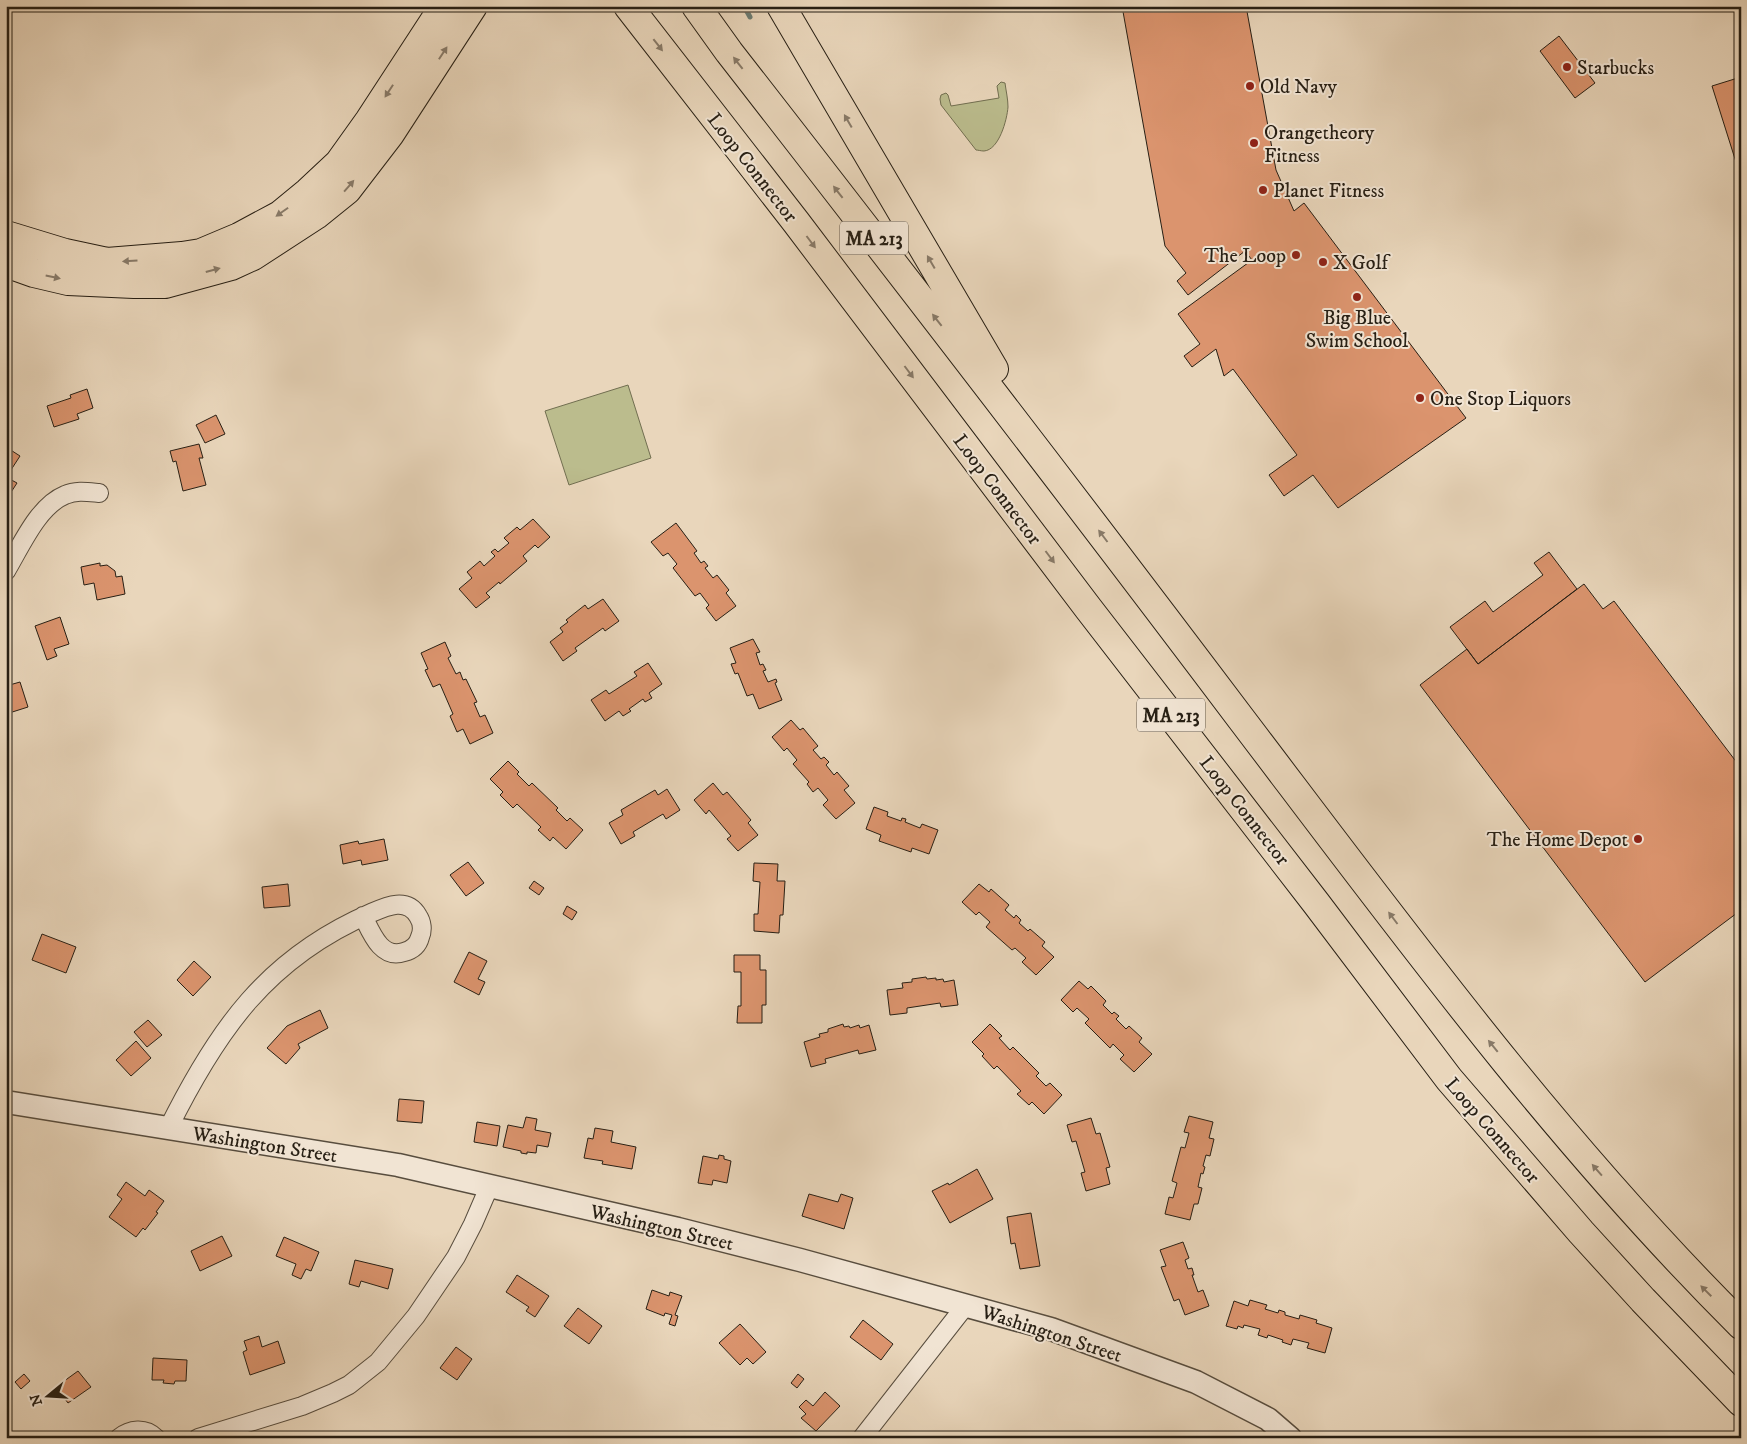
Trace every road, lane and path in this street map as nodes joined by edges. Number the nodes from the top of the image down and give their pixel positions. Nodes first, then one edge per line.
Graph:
1 (444, 6) edge
2 (473, 6) edge
3 (628, 6) edge
4 (696, 6) edge
5 (781, 6) edge
6 (6, 235) edge
7 (6, 263) edge
8 (1052, 470) junction
9 (99, 493) dead end
10 (6, 571) edge
11 (363, 916) dead end
12 (6, 1102) edge
13 (168, 1129) junction
14 (489, 1186) junction
15 (966, 1305) junction
16 (1741, 1325) edge
17 (1741, 1402) edge
18 (119, 1438) edge
19 (156, 1438) edge
20 (198, 1438) edge
21 (862, 1438) edge
22 (1290, 1438) edge

1 -> 6 highway
7 -> 2 highway
3 -> 17 highway, Loop Connector / MA 213
8 -> 4 highway, MA 213
8 -> 5 highway
16 -> 8 highway, MA 213
9 - 10 street
11 - 13 street
12 - 13 street, Washington Street
13 - 14 street, Washington Street
14 - 15 street, Washington Street
14 - 20 street
15 - 21 street
15 - 22 street, Washington Street
18 - 19 street

